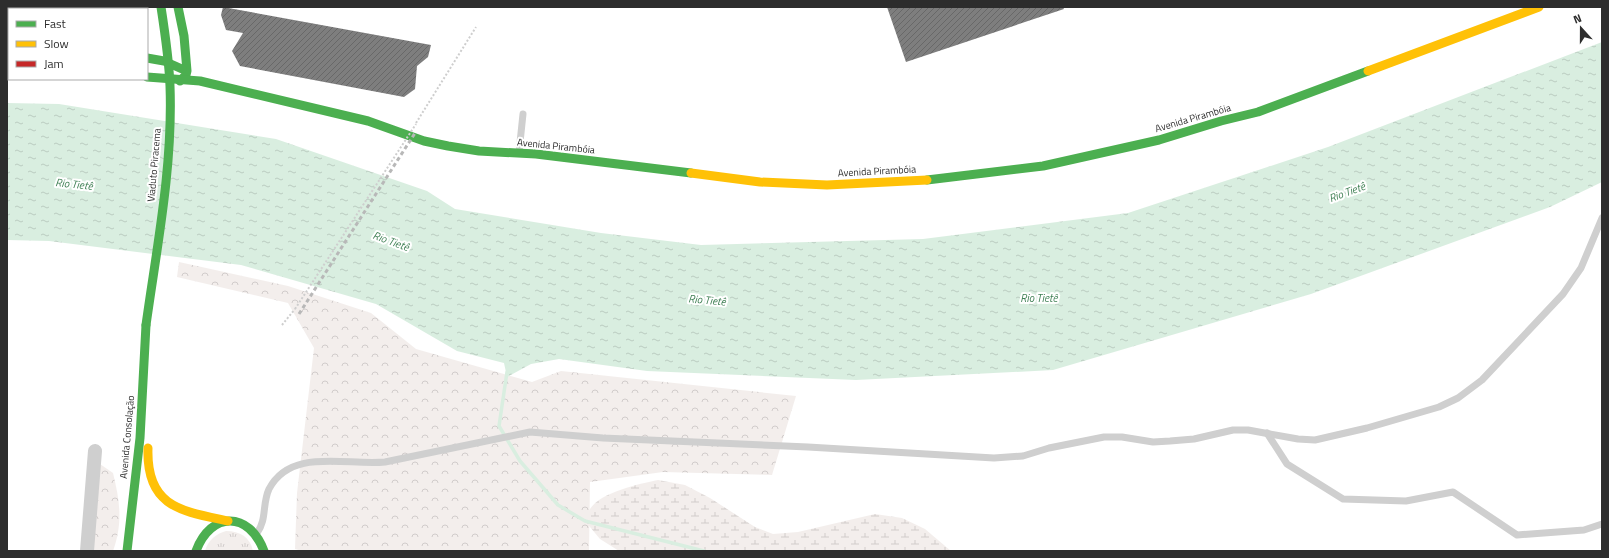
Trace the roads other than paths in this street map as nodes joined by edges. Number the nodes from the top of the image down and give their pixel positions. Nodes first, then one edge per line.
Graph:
1 (161, 7) edge
2 (178, 7) edge
3 (1539, 7) edge
4 (148, 58) edge
5 (187, 71) junction
6 (148, 77) edge
7 (180, 81) junction
8 (200, 81) junction
9 (523, 114) dead end
10 (518, 153) junction
11 (1602, 218) edge
12 (146, 325) joint
13 (141, 413) junction
14 (1267, 433) junction
15 (95, 451) dead end
16 (228, 521) junction
17 (1602, 524) edge
18 (257, 534) junction
19 (263, 547) edge
20 (275, 550) dead end
21 (86, 551) edge
22 (127, 551) edge
23 (195, 551) edge

1 - 12 main road, Viaduto Piracema, bridge
2 - 5 main road
3 - 10 main road, Avenida Pirambóia
4 - 5 main road, Avenida Pirambóia
5 - 7 main road
5 - 8 main road, Avenida Pirambóia
6 - 7 main road, Avenida Pirambóia
7 - 8 main road, Avenida Pirambóia
8 - 10 main road, Avenida Pirambóia
9 - 10 lane
11 - 14 lane
12 - 13 main road, Avenida Consolação
13 - 16 main road
13 - 22 main road, Avenida Consolação
14 - 17 lane
14 - 18 lane
15 - 21 street
16 - 18 main road
16 - 23 main road
18 - 19 main road
19 - 20 main road

